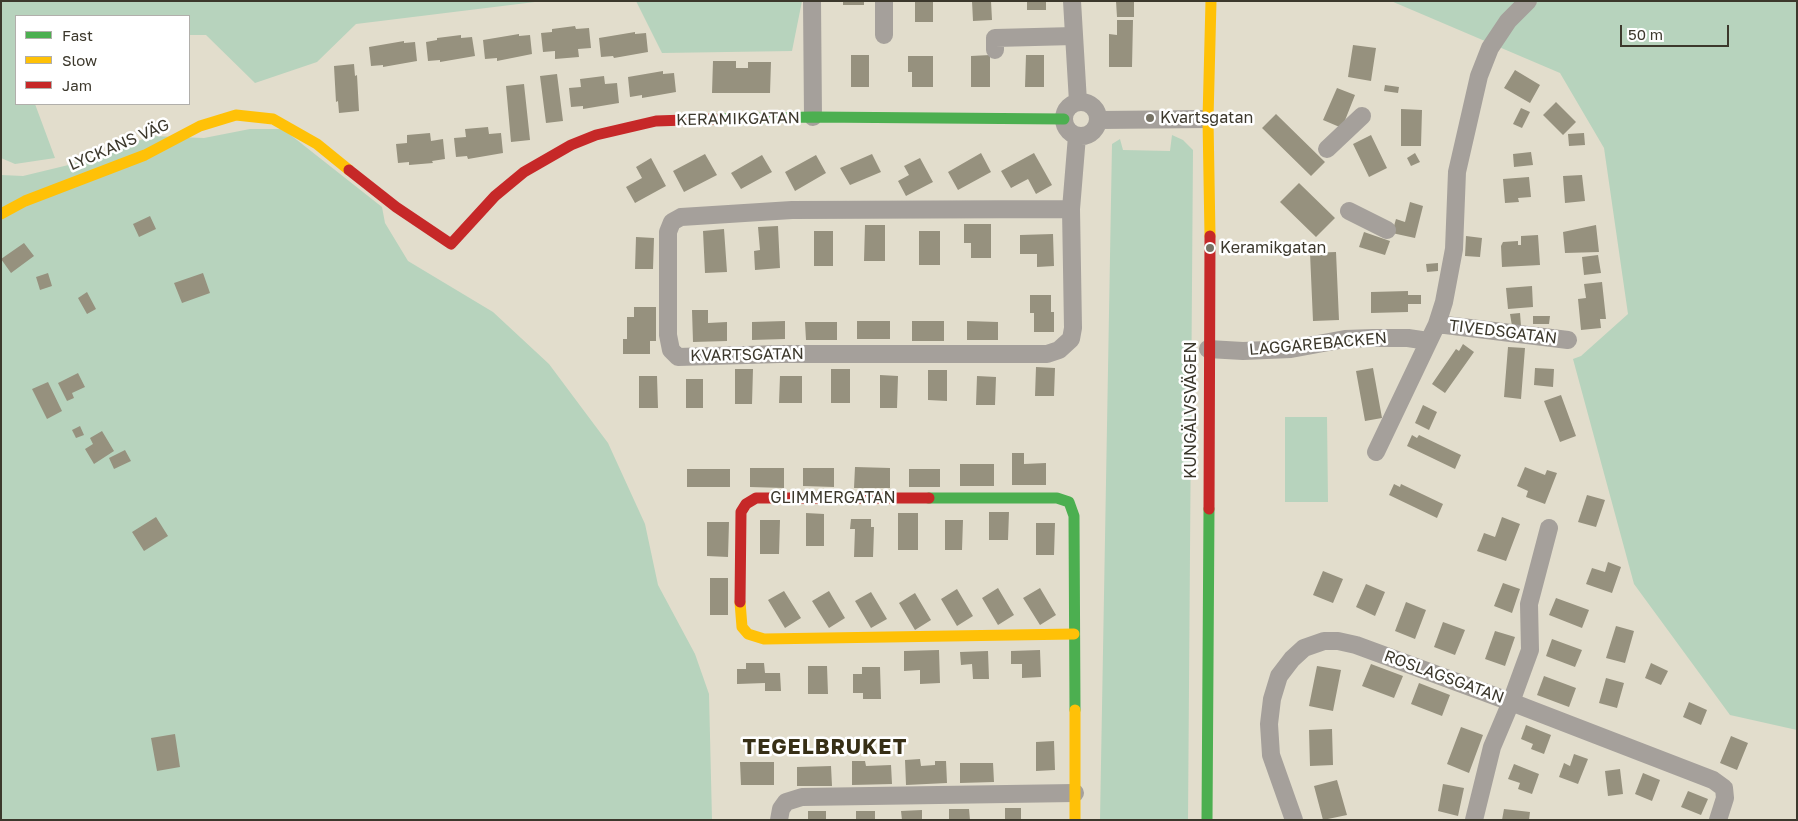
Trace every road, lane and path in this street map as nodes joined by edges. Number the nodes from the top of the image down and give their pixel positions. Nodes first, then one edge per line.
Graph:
1 (812, 1) edge
2 (884, 1) edge
3 (1072, 1) edge
4 (1211, 1) edge
5 (1528, 1) edge
6 (884, 35) dead end
7 (1074, 36) junction
8 (995, 50) dead end
9 (1078, 102) junction
10 (1362, 116) dead end
11 (812, 118) junction
12 (1064, 118) junction
13 (1208, 119) junction
14 (1099, 120) junction
15 (1077, 136) junction
16 (1327, 149) dead end
17 (1071, 209) junction
18 (1349, 211) dead end
19 (1, 214) edge
20 (1387, 230) dead end
21 (451, 244) joint
22 (1437, 324) junction
23 (1568, 340) dead end
24 (1428, 341) junction
25 (1208, 349) junction
26 (1376, 452) dead end
27 (1549, 528) dead end
28 (1074, 634) junction
29 (1512, 702) junction
30 (1074, 793) junction
31 (779, 820) edge
32 (1075, 820) edge
33 (1207, 820) edge
34 (1294, 820) edge
35 (1474, 820) edge
36 (1718, 820) edge

1 - 11 street
2 - 6 street
3 - 7 street
4 - 13 street, KUNGÄLVSVÄGEN
5 - 22 street
7 - 8 street
7 - 9 street
9 - 12 street
9 - 14 street
10 - 16 street
11 - 12 street, KERAMIKGATAN
11 - 21 street, KERAMIKGATAN
12 - 15 street
13 - 14 street
13 - 25 street, KUNGÄLVSVÄGEN
14 - 15 street
15 - 17 street, KVARTSGATAN
17 - 17 street, KVARTSGATAN
18 - 20 street
19 - 21 street, LYCKANS VÄG
22 - 23 street, TIVEDSGATAN
22 - 24 street
24 - 25 street, LAGGAREBACKEN
24 - 26 street
25 - 33 street, KUNGÄLVSVÄGEN
27 - 29 street
28 - 28 street, GLIMMERGATAN
28 - 30 street, GLIMMERGATAN
29 - 34 street, ROSLAGSGATAN
29 - 35 street
29 - 36 street, ROSLAGSGATAN
30 - 31 street
30 - 32 street, GLIMMERGATAN

